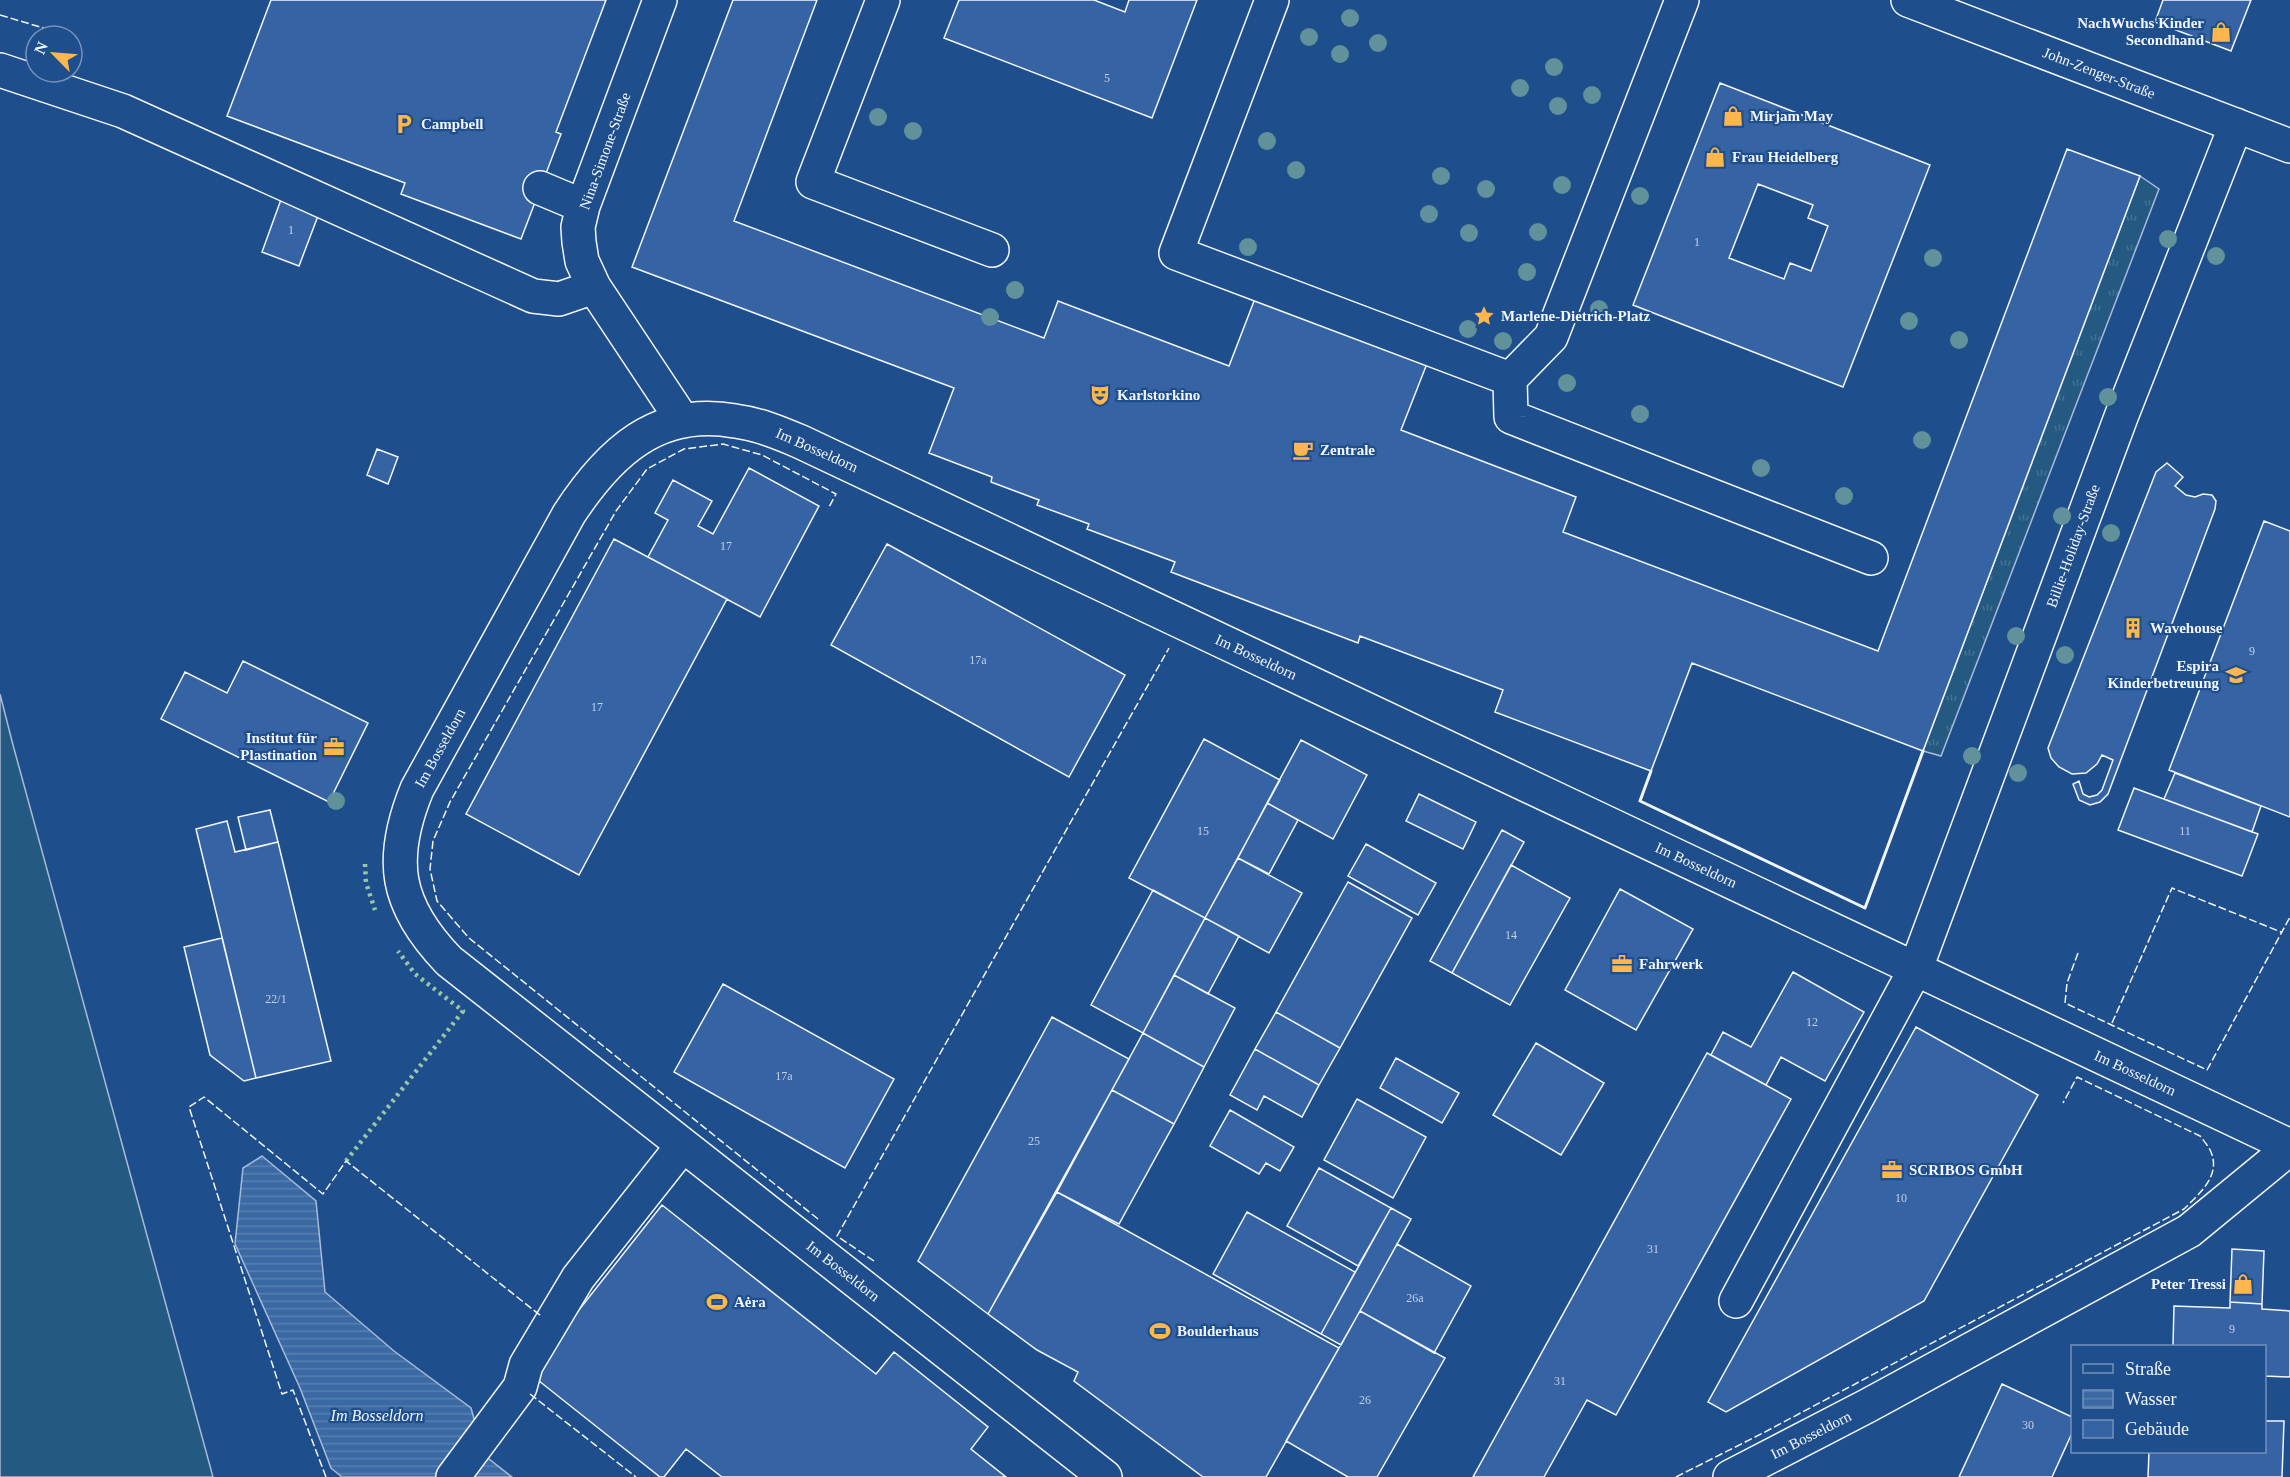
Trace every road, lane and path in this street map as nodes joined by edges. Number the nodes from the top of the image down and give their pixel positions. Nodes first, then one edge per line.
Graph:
1 (660, 0) edge
2 (884, 0) edge
3 (1272, 0) edge
4 (1682, 0) edge
5 (1908, 0) edge
6 (0, 70) edge
7 (2236, 125) junction
8 (2290, 146) edge
9 (540, 188) dead end
10 (583, 206) junction
11 (992, 250) dead end
12 (594, 287) junction
13 (1510, 379) junction
14 (682, 421) junction
15 (1871, 558) dead end
16 (1916, 968) junction
17 (683, 1145) junction
18 (2290, 1147) edge
19 (1736, 1301) dead end
20 (453, 1477) edge
21 (1105, 1477) edge
22 (1730, 1477) edge

1 - 10 street, Nina-Simone-Straße
2 - 11 street
3 - 13 street
4 - 13 street
5 - 7 street, John-Zenger-Straße
6 - 12 street
7 - 8 street, John-Zenger-Straße
7 - 16 street, Billie-Holiday-Straße
9 - 10 street
10 - 12 street, Nina-Simone-Straße
12 - 14 street, Nina-Simone-Straße
13 - 15 street
14 - 16 street, Im Bosseldorn
14 - 17 street, Im Bosseldorn
16 - 18 street, Im Bosseldorn
16 - 19 street, Billie-Holiday-Straße
17 - 20 street
17 - 21 street, Im Bosseldorn
18 - 22 street, Im Bosseldorn

